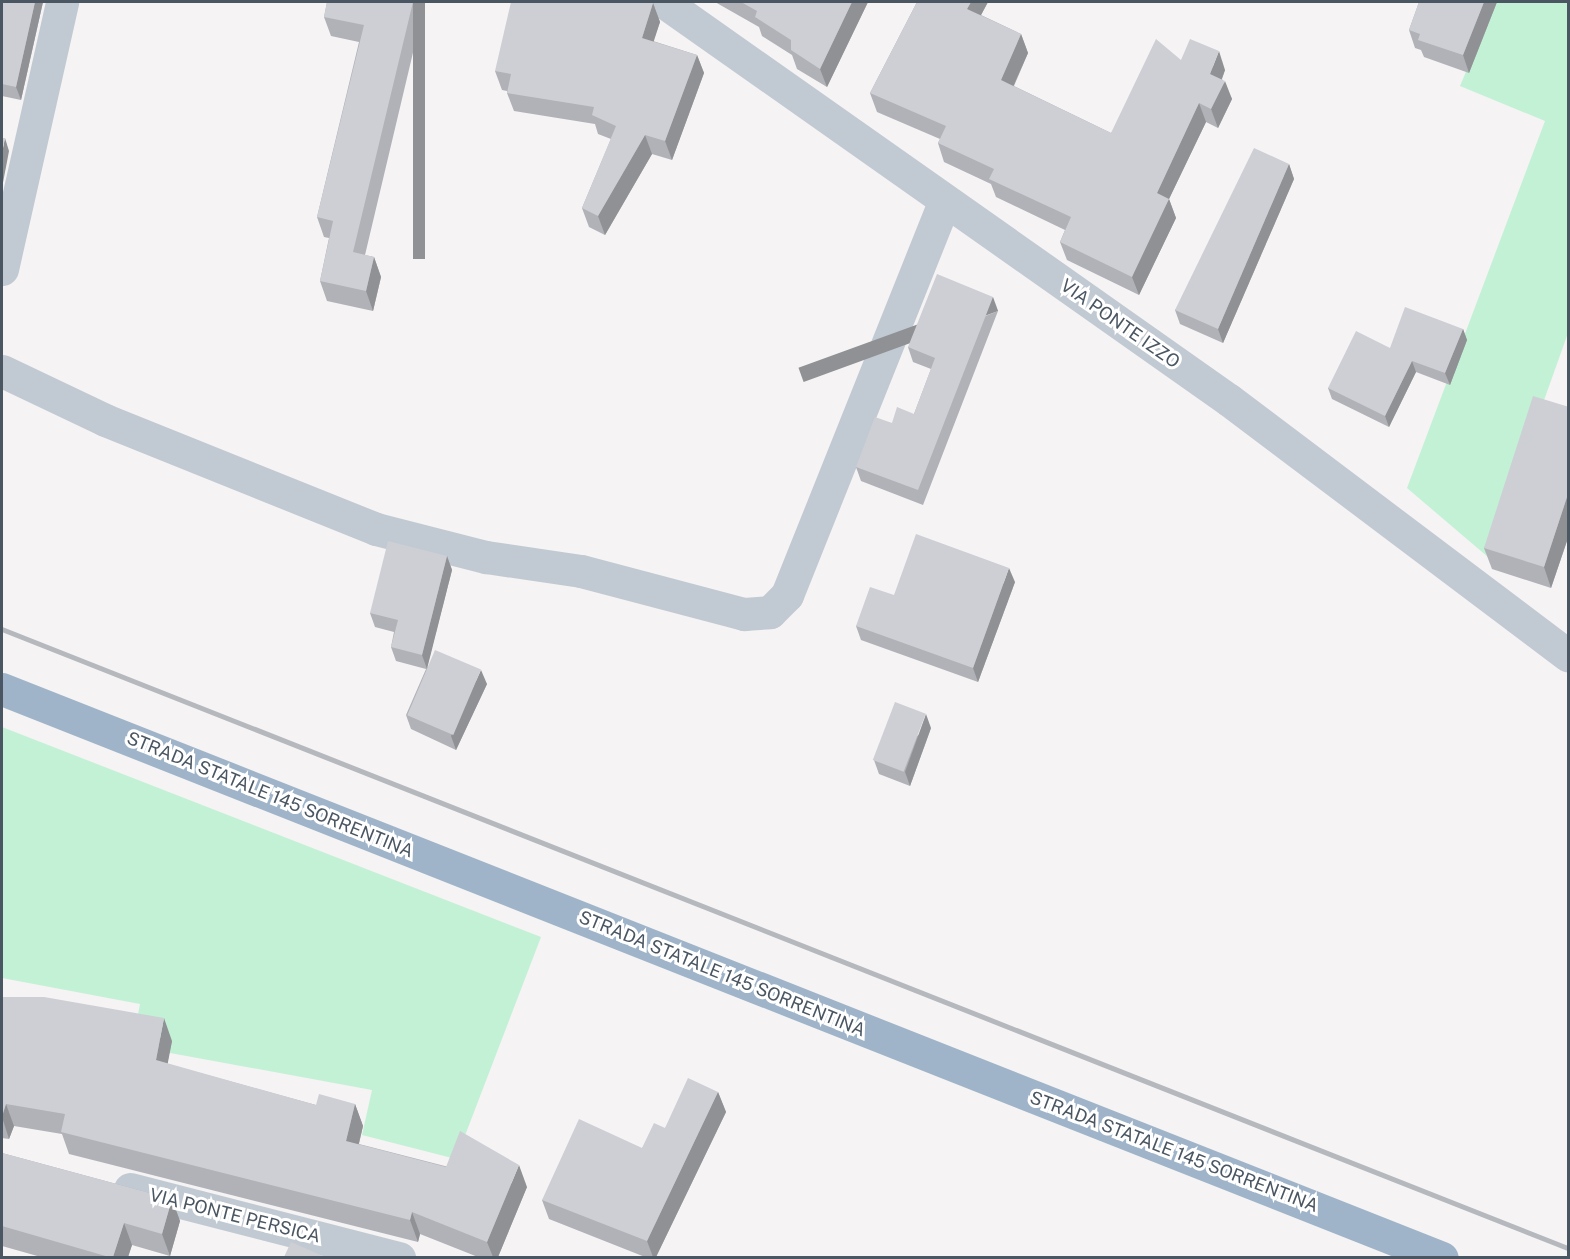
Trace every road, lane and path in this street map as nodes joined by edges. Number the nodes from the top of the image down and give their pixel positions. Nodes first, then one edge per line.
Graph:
1 (62, 2) edge
2 (664, 2) edge
3 (945, 200) junction
4 (2, 269) edge
5 (2, 371) edge
6 (1569, 655) edge
7 (2, 689) edge
8 (94, 1180) edge
9 (399, 1257) edge
10 (1442, 1257) edge

1 - 4 street
2 - 3 street, VIA PONTE IZZO
3 - 5 street
3 - 6 street, VIA PONTE IZZO
7 - 10 highway, STRADA STATALE 145 SORRENTINA
8 - 9 street, VIA PONTE PERSICA

